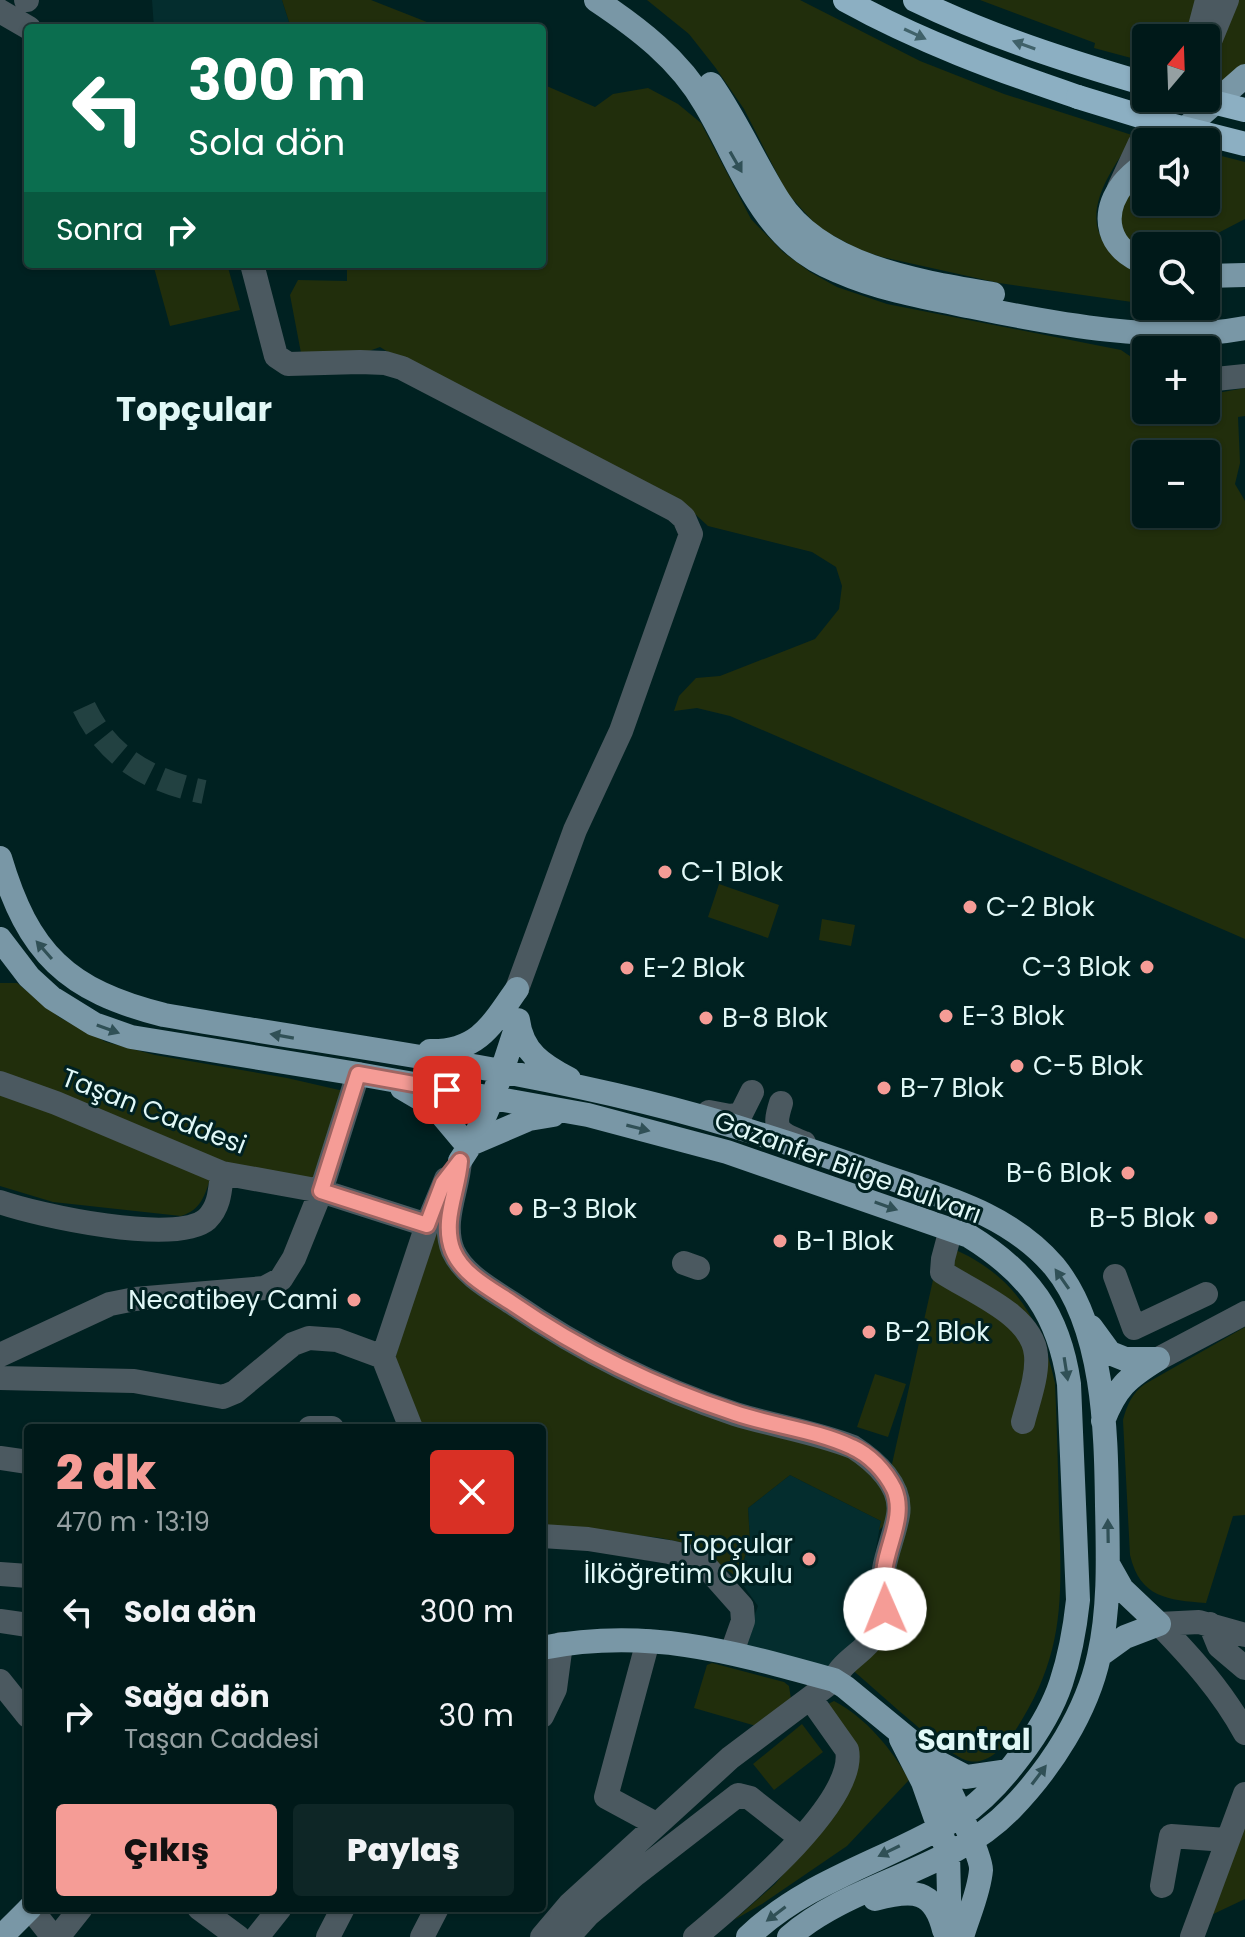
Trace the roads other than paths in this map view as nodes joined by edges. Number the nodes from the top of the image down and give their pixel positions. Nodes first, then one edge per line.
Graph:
1 (596, 0) edge
2 (625, 0) edge
3 (845, 0) edge
4 (915, 0) edge
5 (1207, 0) edge
6 (1227, 0) edge
7 (0, 11) edge
8 (1201, 24) edge
9 (1217, 24) edge
10 (24, 25) edge
11 (1245, 76) edge
12 (1132, 80) edge
13 (1220, 104) edge
14 (1245, 110) edge
15 (1159, 112) edge
16 (1186, 128) edge
17 (1245, 144) edge
18 (1132, 175) edge
19 (1115, 198) junction
20 (1132, 257) edge
21 (253, 268) edge
22 (1245, 275) edge
23 (1220, 276) edge
24 (1245, 314) edge
25 (1245, 328) edge
26 (1177, 336) edge
27 (1132, 338) edge
28 (1245, 376) edge
29 (1220, 379) edge
30 (0, 858) edge
31 (0, 939) edge
32 (517, 989) joint
33 (508, 1019) junction
34 (359, 1048) junction
35 (492, 1070) junction
36 (358, 1074) junction
37 (386, 1079) junction
38 (0, 1083) edge
39 (593, 1091) junction
40 (752, 1092) dead end
41 (483, 1097) junction
42 (645, 1102) junction
43 (781, 1103) dead end
44 (588, 1115) junction
45 (465, 1148) junction
46 (222, 1173) junction
47 (891, 1179) junction
48 (321, 1191) junction
49 (0, 1202) edge
50 (427, 1225) junction
51 (951, 1229) junction
52 (1115, 1276) dead end
53 (1206, 1294) dead end
54 (1245, 1313) edge
55 (1084, 1320) junction
56 (0, 1355) edge
57 (383, 1357) junction
58 (1158, 1359) junction
59 (0, 1378) edge
60 (1023, 1422) dead end
61 (409, 1424) edge
62 (1102, 1424) junction
63 (546, 1536) edge
64 (1109, 1566) junction
65 (0, 1574) edge
66 (24, 1576) edge
67 (0, 1621) edge
68 (24, 1624) edge
69 (1159, 1624) junction
70 (1210, 1624) junction
71 (1245, 1635) edge
72 (648, 1641) junction
73 (552, 1646) edge
74 (732, 1652) junction
75 (1100, 1655) junction
76 (1245, 1668) edge
77 (834, 1680) junction
78 (0, 1681) edge
79 (811, 1699) junction
80 (546, 1708) edge
81 (24, 1711) edge
82 (892, 1723) junction
83 (1245, 1733) edge
84 (935, 1761) junction
85 (1007, 1771) junction
86 (1245, 1794) edge
87 (1014, 1807) junction
88 (959, 1817) junction
89 (656, 1824) junction
90 (937, 1828) junction
91 (801, 1838) junction
92 (971, 1839) junction
93 (1226, 1840) junction
94 (948, 1853) junction
95 (1162, 1886) dead end
96 (974, 1897) junction
97 (26, 1912) edge
98 (33, 1912) edge
99 (77, 1912) edge
100 (204, 1912) edge
101 (277, 1912) edge
102 (341, 1912) edge
103 (435, 1912) edge
104 (1, 1937) edge
105 (55, 1937) edge
106 (238, 1937) edge
107 (257, 1937) edge
108 (328, 1937) edge
109 (422, 1937) edge
110 (542, 1937) edge
111 (568, 1937) edge
112 (695, 1937) edge
113 (748, 1937) edge
114 (791, 1937) edge
115 (948, 1937) edge
116 (962, 1937) edge
117 (1192, 1937) edge

1 -> 27 main road
2 - 24 main road
3 -> 17 highway, bridge
12 -> 4 highway
5 - 8 street
6 - 9 street
7 - 10 street
11 - 16 main road
13 - 14 highway, bridge
15 - 19 street
18 - 19 main road
19 - 20 main road
21 - 32 street
22 - 23 main road
25 - 26 main road
28 - 29 street
34 -> 30 main road
31 -> 36 main road, Gazanfer Bilge Bulvarı
32 - 33 main road
33 - 34 main road
33 - 35 main road
33 - 39 main road
34 - 35 main road, Gazanfer Bilge Bulvarı
35 - 39 main road, Gazanfer Bilge Bulvarı
35 - 41 main road
36 - 37 main road, Gazanfer Bilge Bulvarı
36 - 48 street
37 - 41 main road, Gazanfer Bilge Bulvarı
37 - 45 main road
38 - 46 street, Taşan Caddesi
39 - 42 main road, Gazanfer Bilge Bulvarı
40 - 42 street
41 - 44 main road, Gazanfer Bilge Bulvarı
41 - 45 main road
42 - 47 main road, Gazanfer Bilge Bulvarı
43 - 47 street
44 - 45 main road
44 -> 51 main road, Gazanfer Bilge Bulvarı
45 - 50 street
45 - 77 street
46 - 48 street, Taşan Caddesi
46 - 49 street
55 -> 47 main road, Gazanfer Bilge Bulvarı
48 - 50 street, Taşan Caddesi
48 - 56 street
50 - 57 street
51 - 60 street
51 -> 85 main road, Gazanfer Bilge Bulvarı
52 - 53 street
54 - 58 street
55 - 58 main road
55 - 62 main road, Gazanfer Bilge Bulvarı
57 - 59 street
57 - 61 street
58 - 62 main road
64 -> 62 main road, Gazanfer Bilge Bulvarı
63 - 74 street
64 - 69 main road
64 - 75 main road, Gazanfer Bilge Bulvarı
65 - 66 street
67 - 68 street
69 - 70 street
69 - 75 main road
69 - 83 street
70 - 71 street
70 - 76 street
72 - 73 main road
72 - 74 main road
72 - 89 street
73 - 80 street
74 - 77 main road
87 -> 75 main road, Gazanfer Bilge Bulvarı
77 - 79 street
77 - 82 main road
78 - 81 street
79 - 89 street
79 - 91 street
82 - 84 main road
82 - 90 main road
84 - 85 main road
84 - 88 main road
85 - 88 main road, Gazanfer Bilge Bulvarı
86 - 93 street
87 - 92 main road, Gazanfer Bilge Bulvarı
87 - 96 main road
88 - 90 main road, Gazanfer Bilge Bulvarı
88 - 92 main road
89 - 110 street
90 - 94 main road
90 -> 113 main road, Gazanfer Bilge Bulvarı
91 - 111 street
91 - 112 street
92 - 94 main road, Gazanfer Bilge Bulvarı
92 - 96 main road
93 - 95 street
93 - 117 street
94 - 114 main road, Gazanfer Bilge Bulvarı
94 - 115 main road
96 - 116 main road
97 - 104 main road
98 - 105 street
99 - 105 street
100 - 106 street
101 - 107 street
102 - 108 street
103 - 109 street
114 - 115 main road

